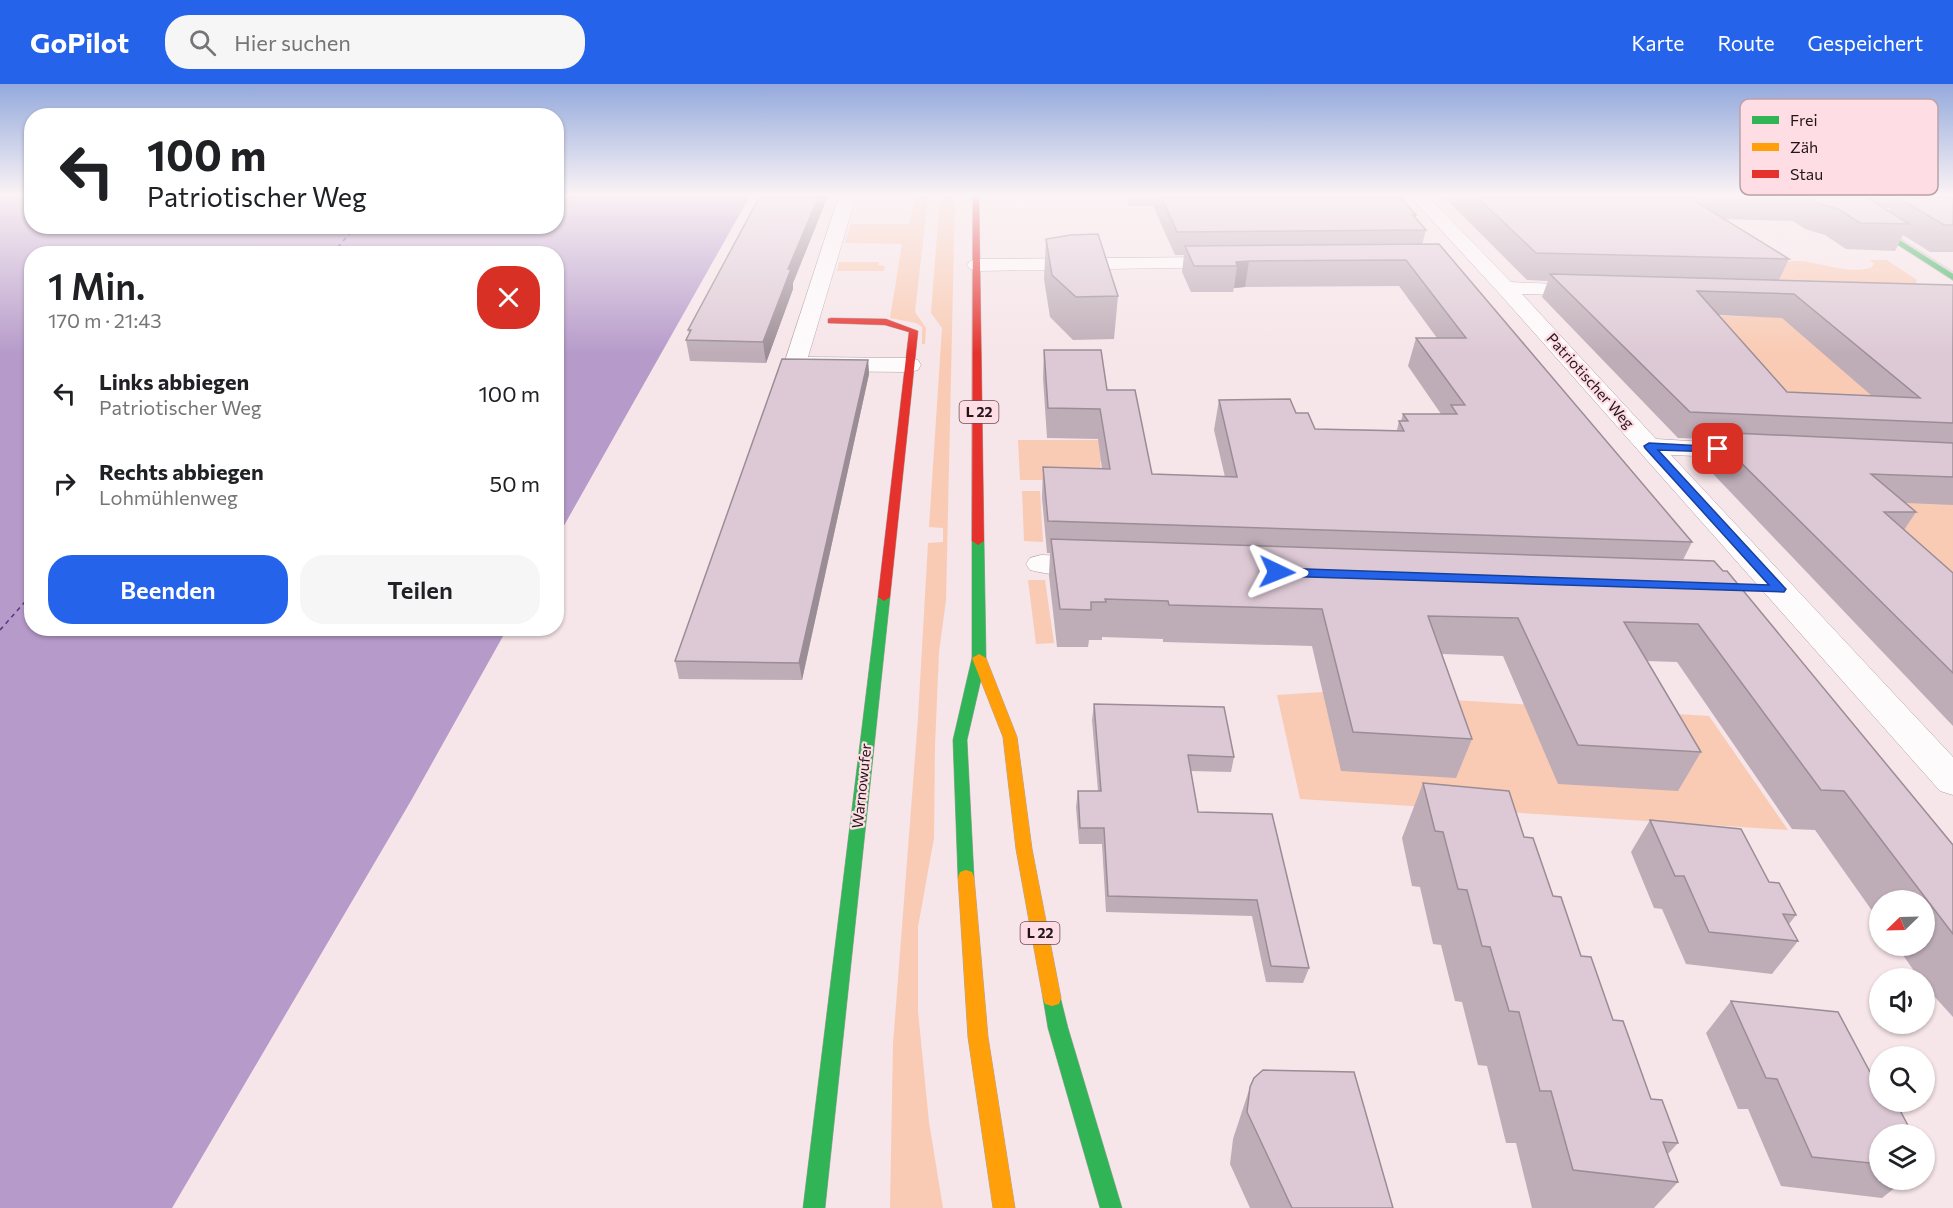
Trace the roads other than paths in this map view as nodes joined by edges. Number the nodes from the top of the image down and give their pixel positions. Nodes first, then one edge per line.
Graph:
1 (831, 248) edge
2 (977, 248) edge
3 (1469, 248) edge
4 (1907, 248) edge
5 (1478, 258) junction
6 (1451, 261) edge
7 (1250, 262) edge
8 (977, 265) junction
9 (1953, 278) edge
10 (1506, 288) junction
11 (1608, 291) edge
12 (831, 321) dead end
13 (910, 365) junction
14 (1649, 446) junction
15 (1765, 451) edge
16 (1041, 564) dead end
17 (1124, 567) edge
18 (1737, 588) edge
19 (1780, 589) junction
20 (979, 658) junction
21 (1953, 781) edge
22 (814, 1208) edge
23 (1004, 1208) edge
24 (1111, 1208) edge

1 - 13 street
2 - 8 main road, L 22
3 - 5 street, Patriotischer Weg
4 - 9 main road
5 - 6 street
5 - 10 street, Patriotischer Weg
7 - 8 street
8 - 20 main road, L 22
10 - 11 street
10 - 14 street, Patriotischer Weg
12 - 13 main road, Warnowufer
13 - 22 main road, Warnowufer
14 - 15 street
14 - 19 street, Patriotischer Weg
16 - 17 street
18 - 19 street
19 - 21 street, Patriotischer Weg
20 - 23 main road, L 22
20 - 24 main road, L 22

